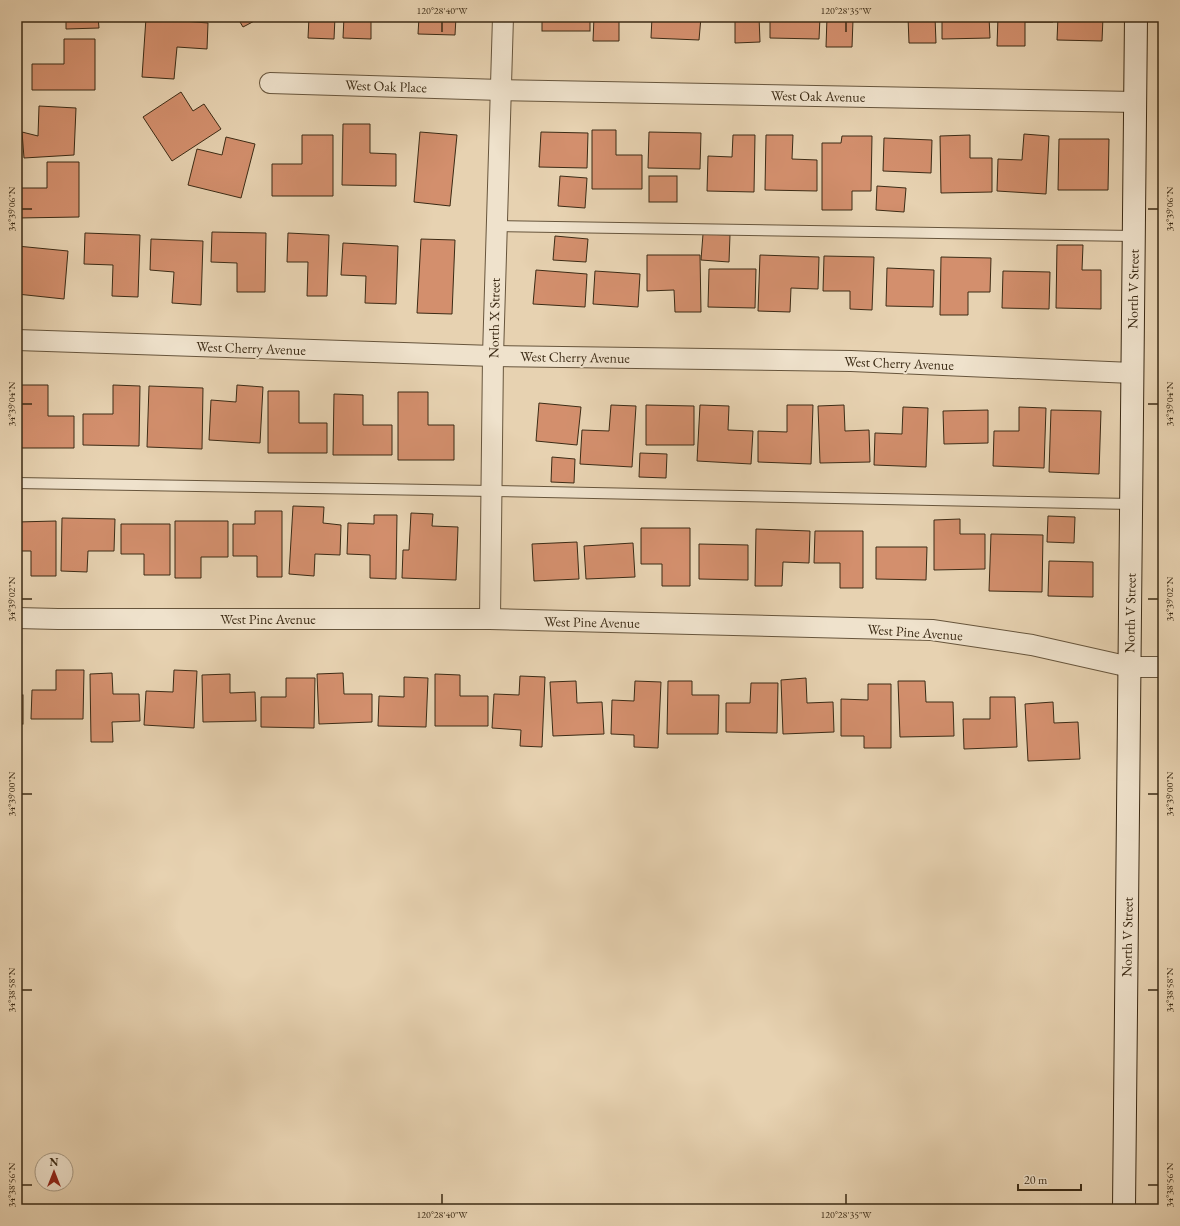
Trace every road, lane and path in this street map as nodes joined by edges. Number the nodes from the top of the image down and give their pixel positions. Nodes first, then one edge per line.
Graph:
1 (503, 17) edge
2 (1136, 17) edge
3 (270, 83) dead end
4 (501, 90) junction
5 (1135, 102) junction
6 (496, 226) junction
7 (1134, 236) junction
8 (17, 340) edge
9 (493, 356) junction
10 (1132, 373) junction
11 (17, 483) edge
12 (492, 491) junction
13 (1131, 504) junction
14 (17, 618) edge
15 (490, 619) junction
16 (1130, 666) junction
17 (1163, 667) edge
18 (1124, 1209) edge

1 - 4 street, North X Street
2 - 5 street, North V Street
3 - 4 street, West Oak Place
4 - 5 street, West Oak Avenue
4 - 6 street, North X Street
5 - 7 street, North V Street
6 - 7 lane
6 - 9 street, North X Street
7 - 10 street, North V Street
8 - 9 street, West Cherry Avenue
9 - 10 street, West Cherry Avenue
9 - 12 street, North X Street
10 - 13 street, North V Street
11 - 12 lane
12 - 13 lane
12 - 15 street, North X Street
13 - 16 street, North V Street
14 - 15 street, West Pine Avenue
15 - 16 street, West Pine Avenue
16 - 17 street, West Pine Avenue
16 - 18 street, North V Street

